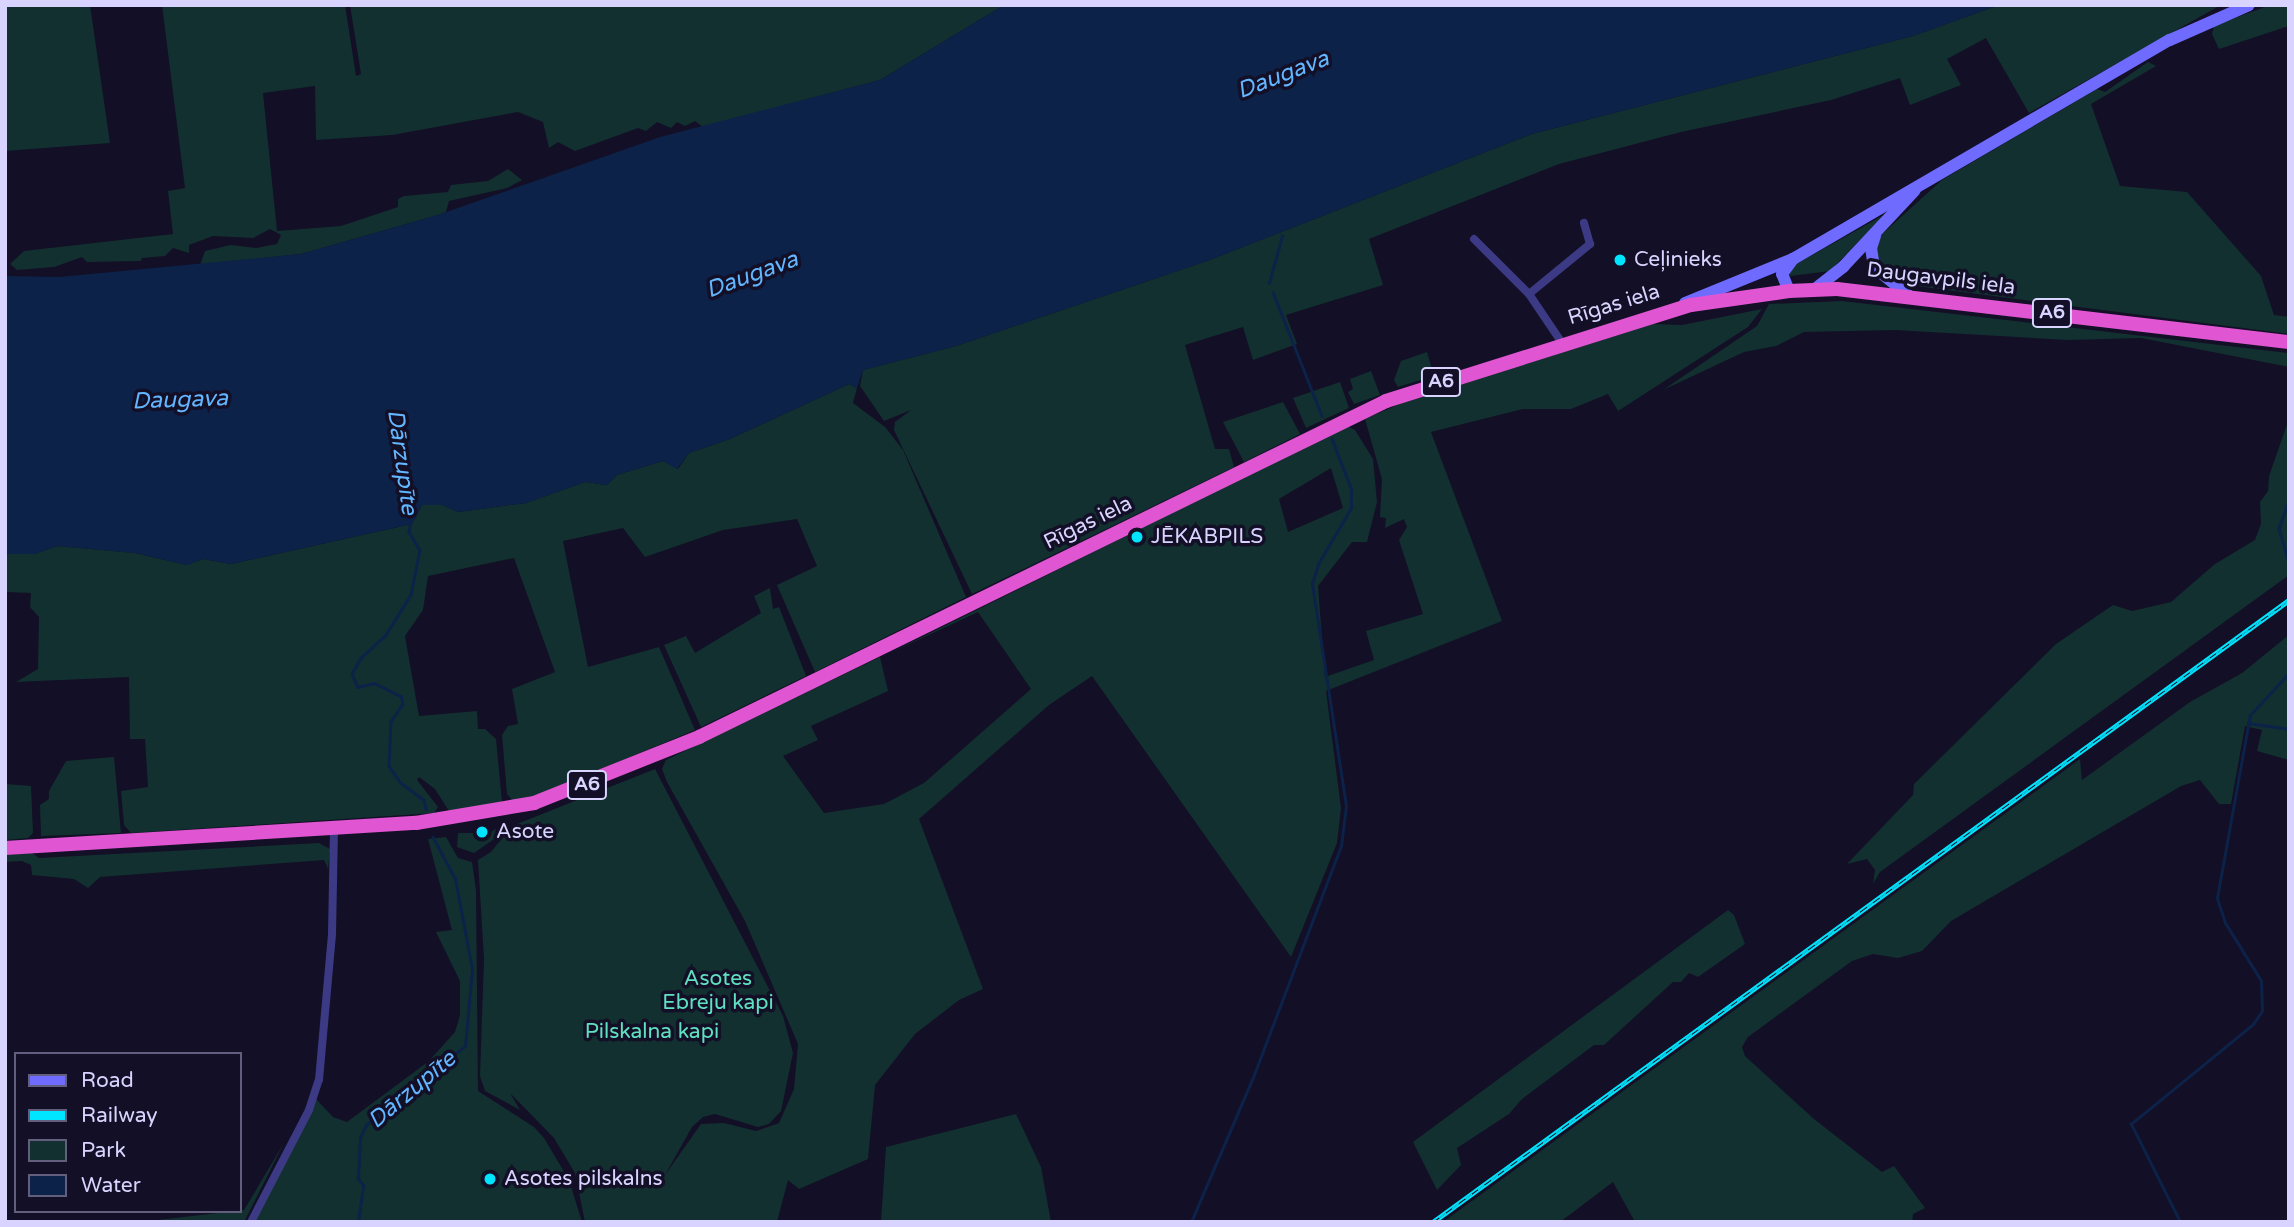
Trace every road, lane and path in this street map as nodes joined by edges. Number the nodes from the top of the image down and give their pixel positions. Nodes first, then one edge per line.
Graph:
1 (2249, 5) edge
2 (1916, 190) junction
3 (1584, 223) dead end
4 (1878, 230) junction
5 (1474, 239) dead end
6 (1793, 259) junction
7 (1815, 289) junction
8 (1789, 290) junction
9 (1528, 294) junction
10 (1908, 295) junction
11 (1672, 310) junction
12 (2289, 342) edge
13 (1562, 343) junction
14 (334, 830) junction
15 (5, 848) edge
16 (251, 1222) edge

1 - 2 main road, Rīgas iela
2 - 4 main road
2 - 6 main road, Rīgas iela
3 - 9 street
4 - 7 main road
4 - 10 main road
5 - 9 street
6 - 8 main road
6 - 11 main road, Rīgas iela
7 - 8 highway, Daugavpils iela / A6
7 - 10 highway, Daugavpils iela / A6
8 - 11 highway, Daugavpils iela / A6
9 - 13 street
10 - 12 highway, Daugavpils iela / A6
11 - 13 highway, Rīgas iela / A6
13 - 14 highway, Rīgas iela / A6
14 - 15 highway, A6
14 - 16 street

